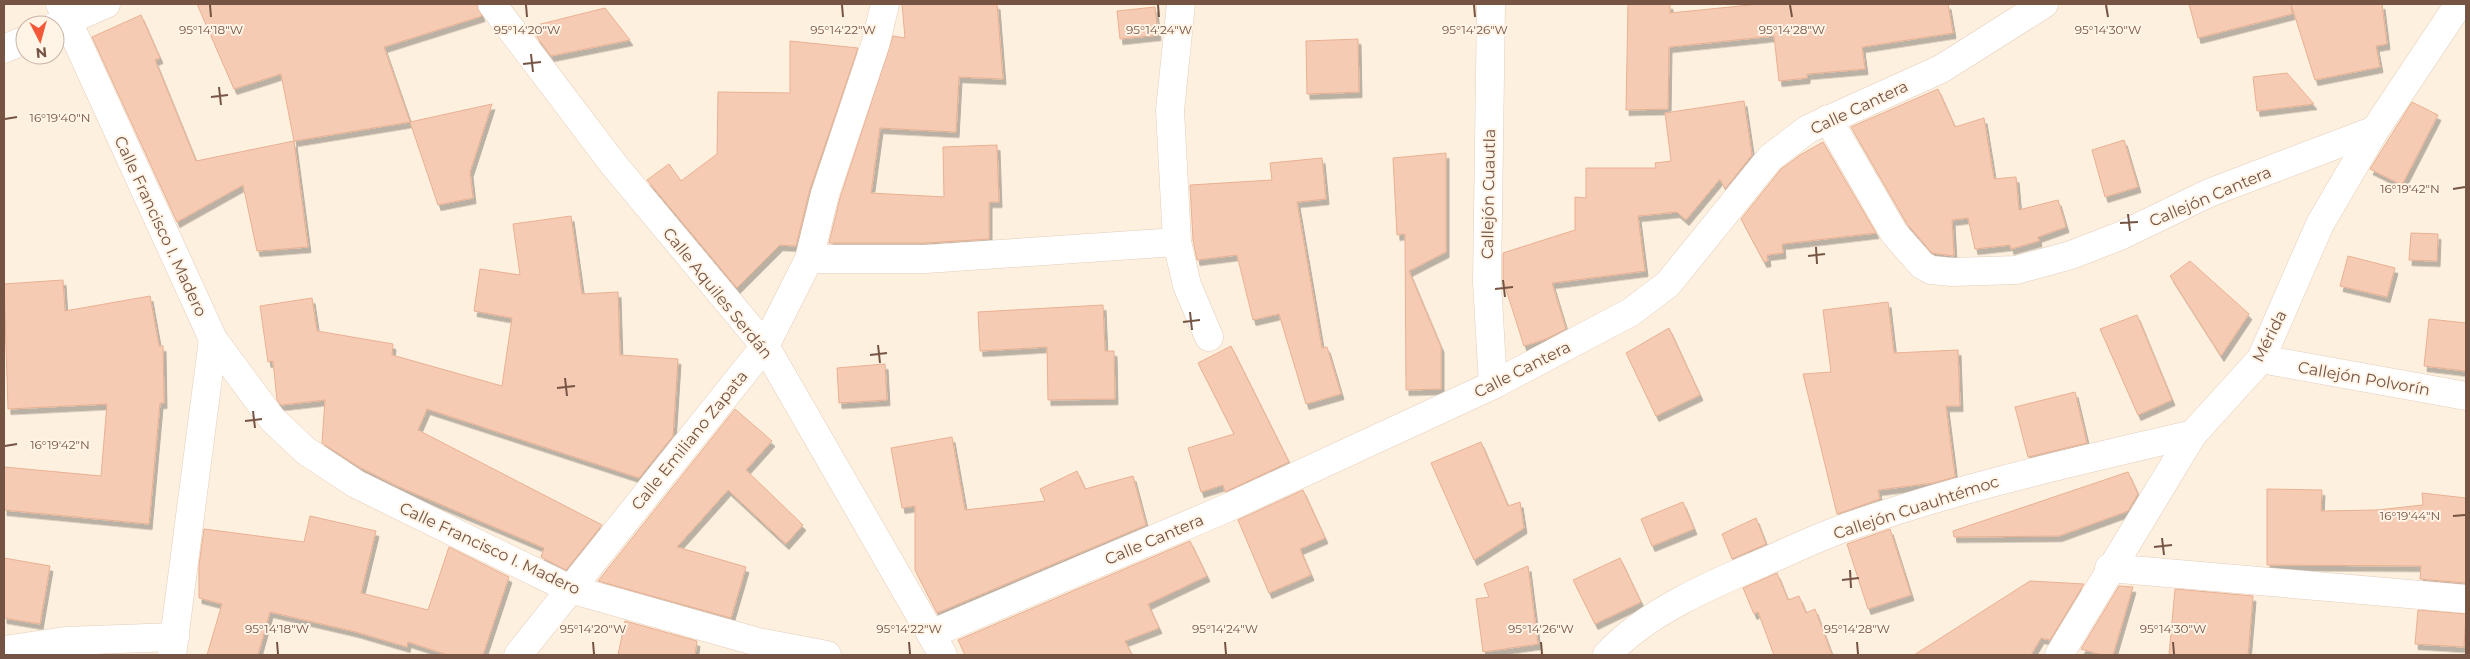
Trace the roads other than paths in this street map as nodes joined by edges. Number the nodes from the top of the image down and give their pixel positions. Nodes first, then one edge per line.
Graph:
1 (106, 4) edge
2 (492, 4) edge
3 (885, 4) edge
4 (1181, 4) edge
5 (1491, 4) edge
6 (2044, 4) edge
7 (2459, 4) edge
8 (65, 16) edge
9 (65, 28) edge
10 (1828, 119) junction
11 (2375, 130) junction
12 (1177, 242) junction
13 (809, 259) junction
14 (1210, 337) dead end
15 (212, 339) junction
16 (764, 346) junction
17 (2261, 359) junction
18 (1493, 385) junction
19 (2466, 396) edge
20 (2193, 434) junction
21 (2109, 568) junction
22 (570, 590) junction
23 (2466, 599) edge
24 (937, 645) edge
25 (174, 646) edge
26 (4, 650) edge
27 (518, 655) edge
28 (827, 655) edge
29 (1607, 655) edge
30 (2059, 655) edge

1 - 8 street
2 - 16 street, Calle Aquiles Serdán
3 - 13 street, Calle Emiliano Zapata
4 - 12 street
5 - 18 street, Callejón Cuautla
6 - 10 street, Calle Cantera
7 - 11 street, Mérida
9 - 15 street, Calle Francisco I. Madero
10 - 11 street, Callejón Cantera
10 - 18 street, Calle Cantera
11 - 17 street, Mérida
12 - 13 street
12 - 14 street
13 - 16 street, Calle Emiliano Zapata
15 - 22 street, Calle Francisco I. Madero
15 - 25 street
16 - 22 street, Calle Emiliano Zapata
16 - 24 street, Calle Aquiles Serdán
17 - 19 street, Callejón Polvorín
17 - 20 street, Mérida
18 - 24 street, Calle Cantera
20 - 21 street, Mérida
20 - 29 street, Callejón Cuauhtémoc
21 - 23 street
21 - 30 street, Mérida
22 - 27 street, Calle Emiliano Zapata
22 - 28 street, Calle Francisco I. Madero
25 - 26 street

